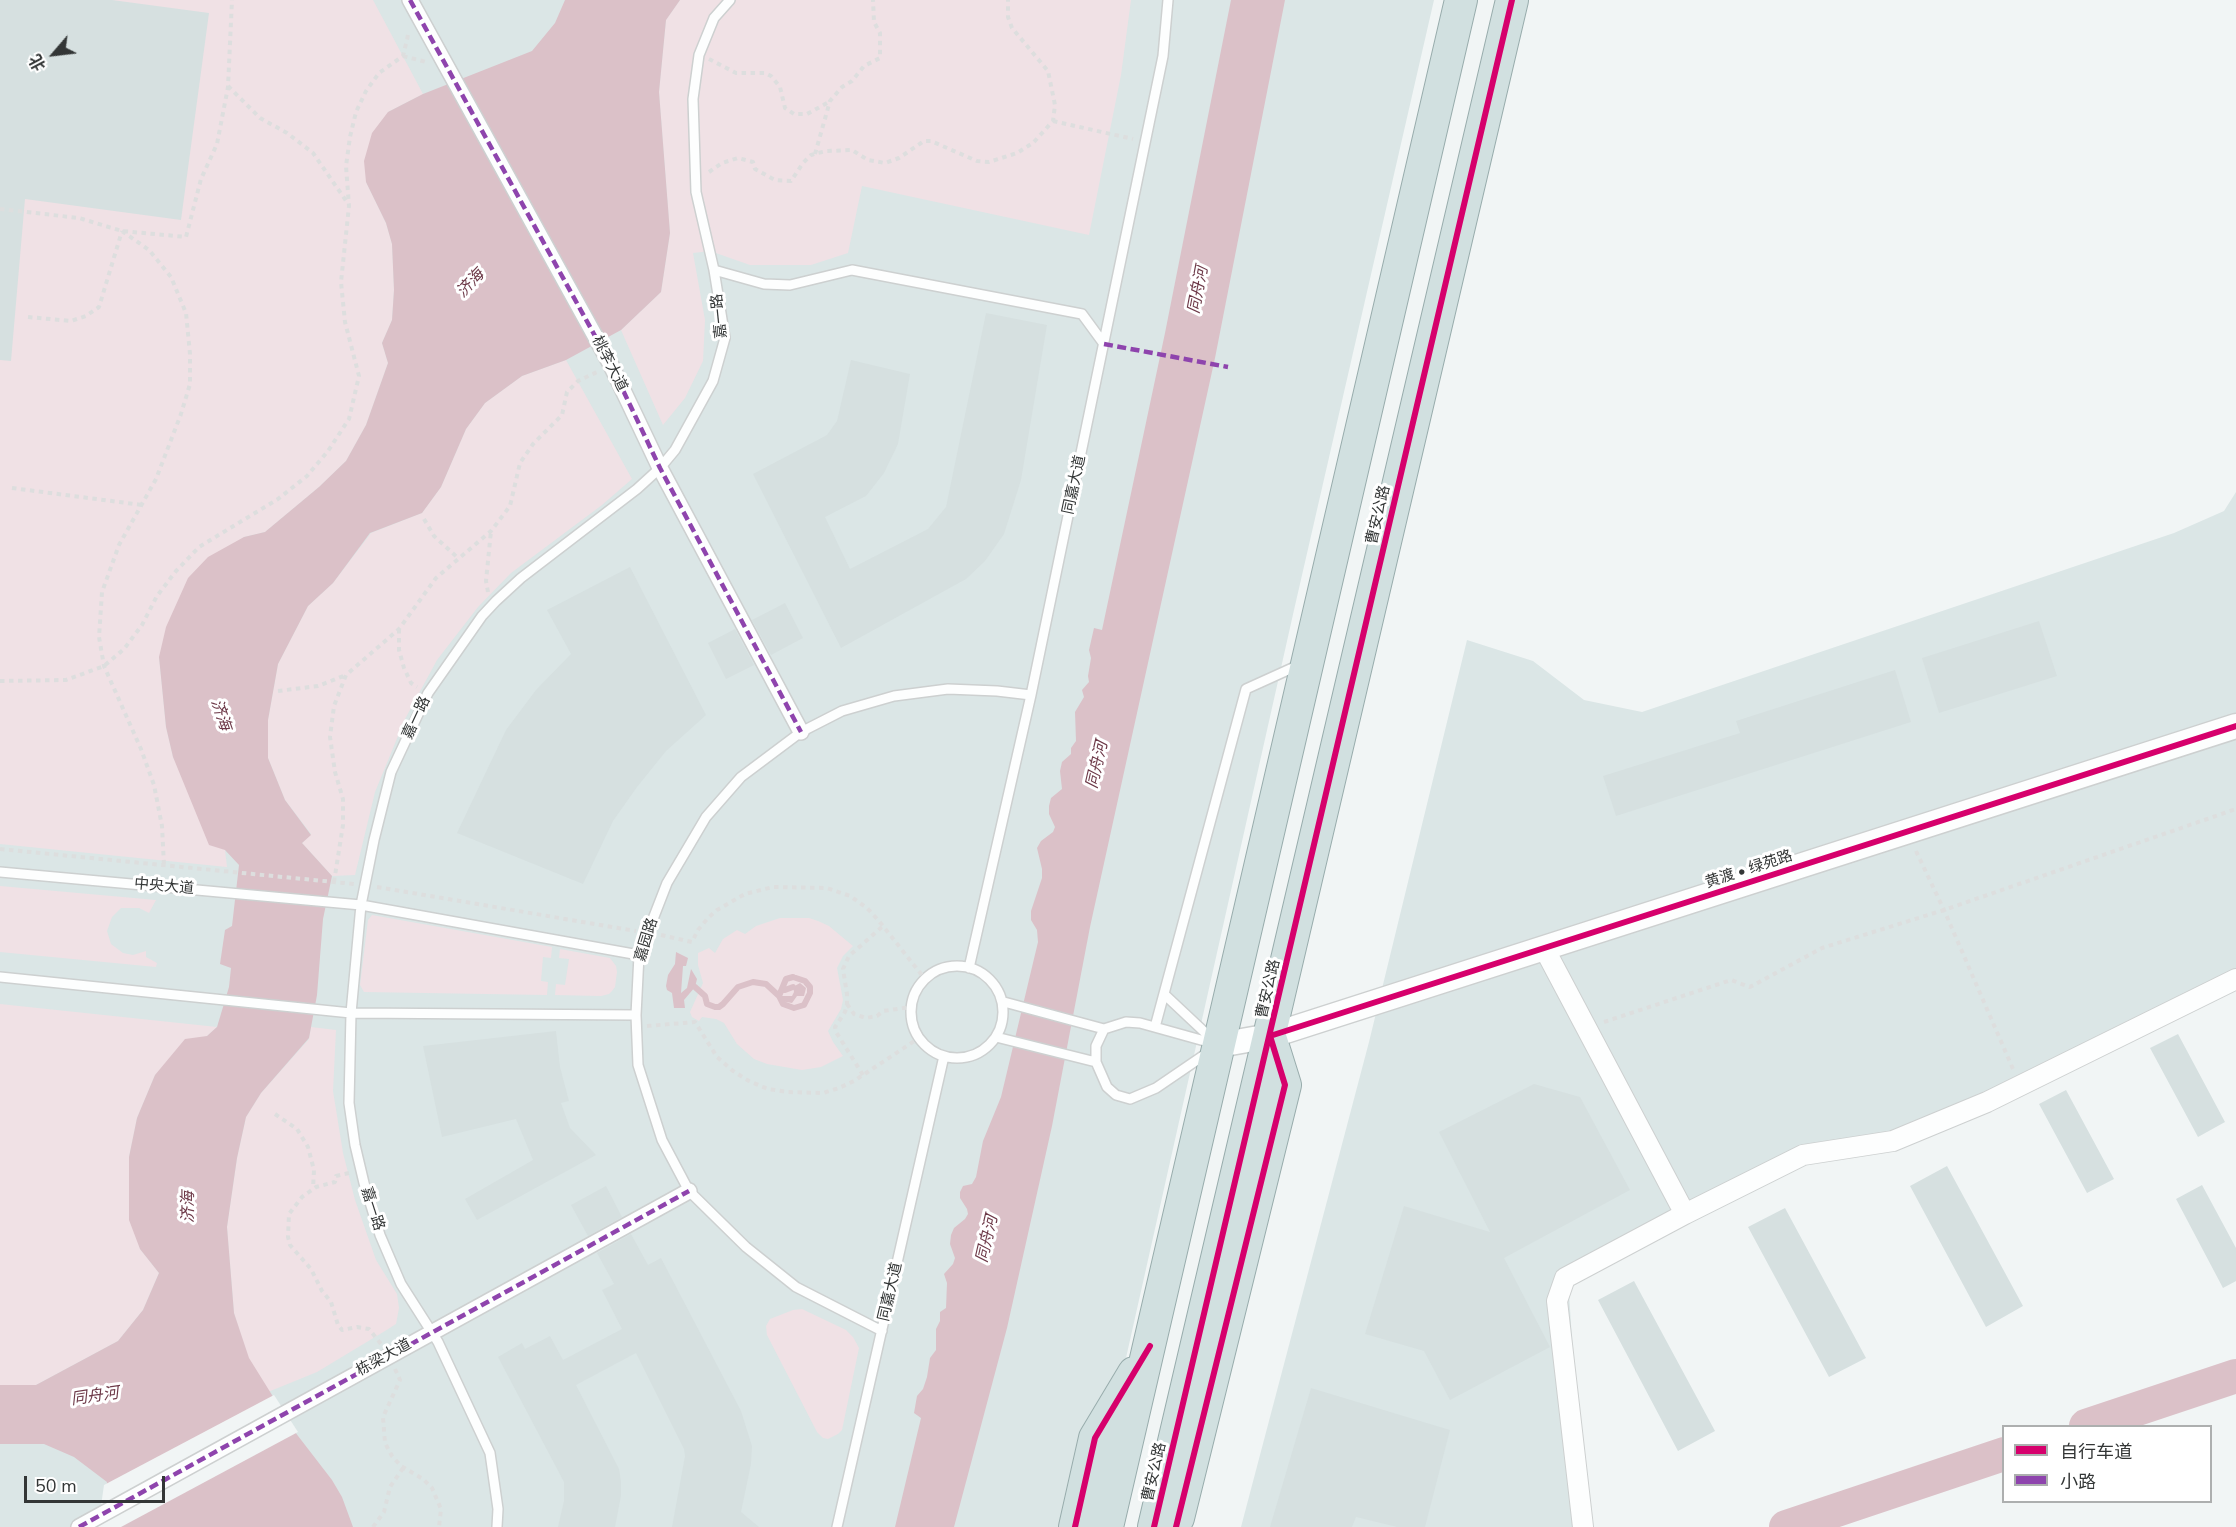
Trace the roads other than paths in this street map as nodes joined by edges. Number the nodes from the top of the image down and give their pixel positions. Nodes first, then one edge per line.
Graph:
1 (410, 0) edge
2 (730, 0) edge
3 (1168, 0) edge
4 (1461, 0) edge
5 (1512, 0) edge
6 (714, 270) junction
7 (1104, 344) junction
8 (660, 468) junction
9 (1308, 661) junction
10 (1032, 695) junction
11 (2236, 726) edge
12 (801, 732) junction
13 (0, 872) edge
14 (361, 905) junction
15 (1544, 948) junction
16 (639, 955) junction
17 (969, 968) junction
18 (0, 977) edge
19 (2236, 979) edge
20 (1164, 994) junction
21 (1004, 1002) junction
22 (351, 1013) junction
23 (636, 1015) junction
24 (1155, 1027) junction
25 (1104, 1029) junction
26 (1270, 1036) junction
27 (996, 1037) junction
28 (1219, 1046) junction
29 (944, 1056) junction
30 (1096, 1062) junction
31 (689, 1191) junction
32 (1685, 1215) junction
33 (882, 1330) junction
34 (432, 1332) junction
35 (1150, 1346) junction
36 (79, 1527) edge
37 (497, 1527) edge
38 (837, 1527) edge
39 (1075, 1527) edge
40 (1107, 1527) edge
41 (1154, 1527) edge
42 (1176, 1527) edge
43 (1583, 1527) edge

1 - 8 street, 桃李大道
2 - 6 lane, 嘉一路
3 - 7 lane, 同嘉大道
4 - 9 highway
5 - 26 highway, 曹安公路
6 - 7 lane
6 - 8 lane, 嘉一路
7 - 10 lane, 同嘉大道
8 - 12 street, 桃李大道
8 - 14 lane, 嘉一路
9 - 20 lane
9 - 28 highway
10 - 12 lane, 嘉园路
10 - 17 lane, 同嘉大道
11 - 15 street, 黄渡 • 绿苑路
12 - 16 lane, 嘉园路
13 - 14 lane, 中央大道
14 - 16 lane
14 - 22 lane, 嘉一路
15 - 26 street, 黄渡 • 绿苑路
15 - 32 street
16 - 23 lane, 嘉园路
17 - 21 lane
17 - 29 lane
18 - 22 lane
19 - 32 street
20 - 24 lane
20 - 28 lane
21 - 25 lane
21 - 27 lane
22 - 23 lane
22 - 34 lane, 嘉一路
23 - 31 lane, 嘉园路
24 - 25 lane
24 - 28 lane
25 - 30 lane
26 - 28 street, 黄渡 • 绿苑路
26 - 41 highway, 曹安公路
26 - 42 highway, 曹安公路
27 - 29 lane
27 - 30 lane
28 - 30 lane
28 - 35 highway
29 - 33 lane, 同嘉大道
31 - 33 lane, 嘉园路
31 - 34 street, 栋梁大道
32 - 43 street
33 - 38 lane, 同嘉大道
34 - 36 street, 栋梁大道
34 - 37 lane, 嘉一路
35 - 39 highway
35 - 40 highway

